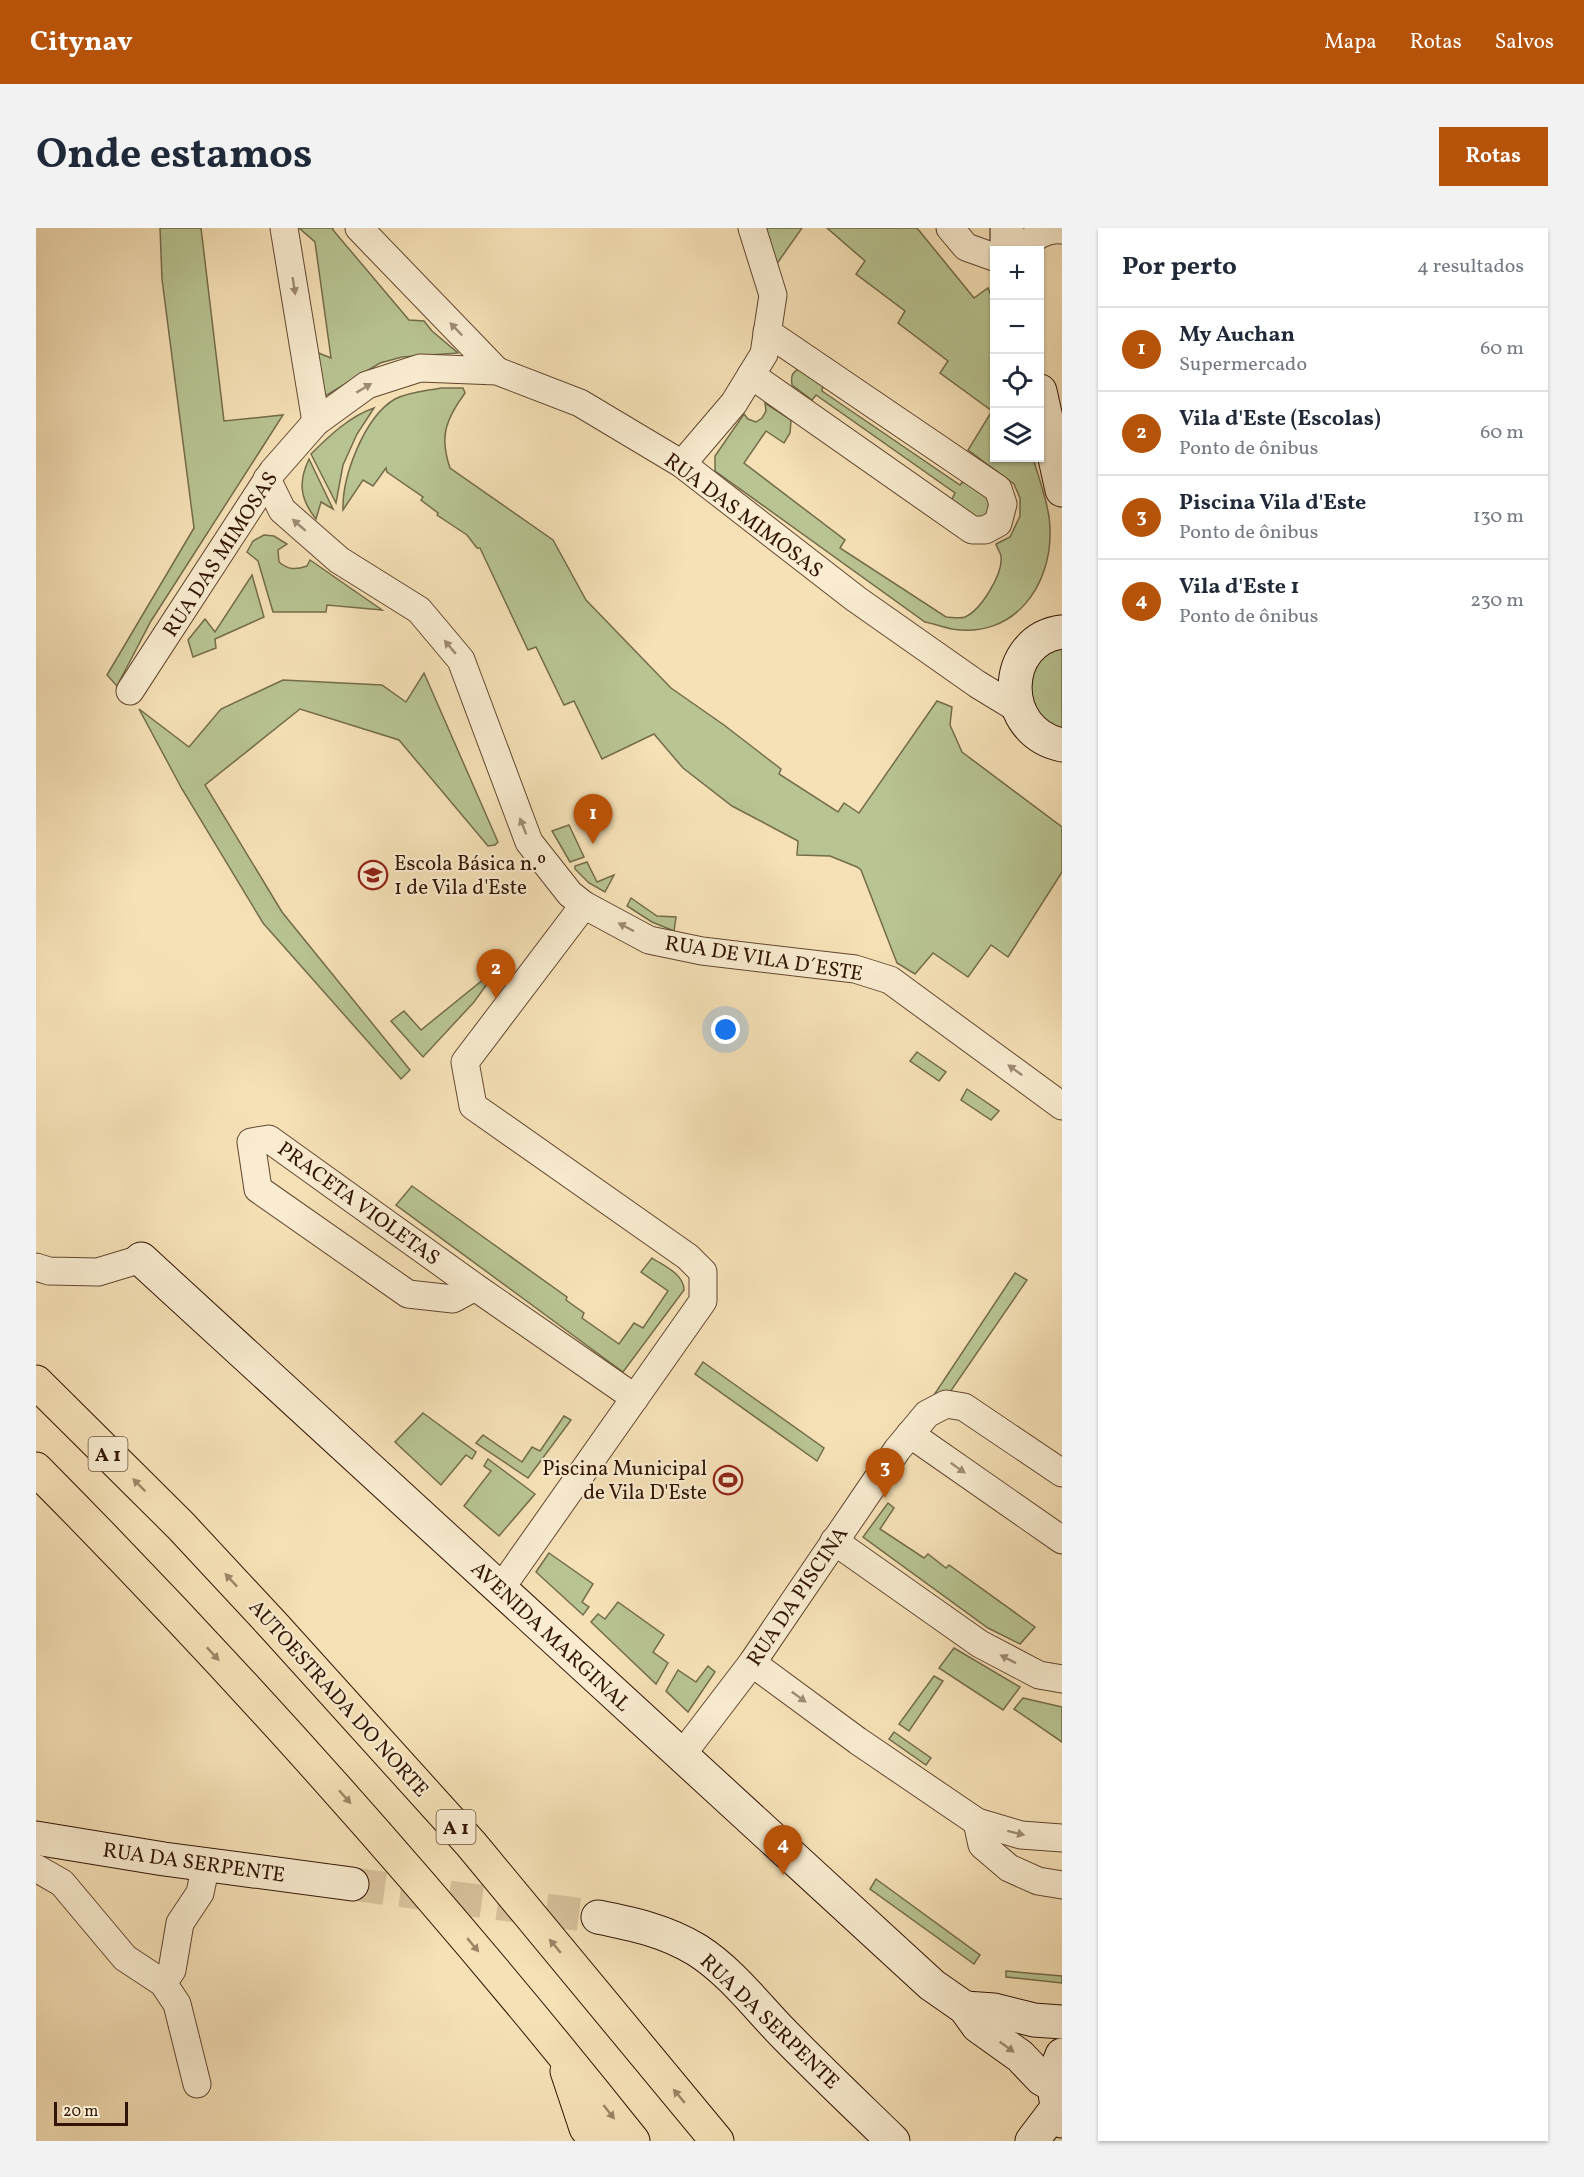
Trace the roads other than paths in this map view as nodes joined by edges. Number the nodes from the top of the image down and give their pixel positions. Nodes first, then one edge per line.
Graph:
1 (284, 228) edge
2 (359, 228) edge
3 (752, 228) edge
4 (951, 228) edge
5 (1007, 228) edge
6 (1050, 228) edge
7 (1062, 230) edge
8 (1007, 246) edge
9 (1024, 246) edge
10 (990, 256) edge
11 (767, 332) junction
12 (497, 371) junction
13 (751, 375) junction
14 (1044, 408) edge
15 (316, 422) junction
16 (682, 464) junction
17 (267, 479) junction
18 (1062, 490) edge
19 (1060, 627) edge
20 (1017, 671) junction
21 (977, 684) junction
22 (130, 691) dead end
23 (1018, 709) junction
24 (1062, 745) edge
25 (584, 905) junction
26 (1062, 1106) edge
27 (141, 1259) joint
28 (36, 1267) edge
29 (475, 1287) junction
30 (36, 1382) edge
31 (635, 1398) junction
32 (910, 1434) junction
33 (36, 1469) edge
34 (1062, 1473) edge
35 (1062, 1540) edge
36 (834, 1541) junction
37 (501, 1588) junction
38 (752, 1663) junction
39 (1062, 1679) edge
40 (681, 1756) junction
41 (977, 1822) junction
42 (36, 1838) edge
43 (1062, 1838) edge
44 (206, 1864) junction
45 (36, 1868) edge
46 (352, 1884) tunnel mouth
47 (1062, 1885) edge
48 (598, 1917) tunnel mouth
49 (163, 1983) junction
50 (965, 2008) junction
51 (1062, 2022) edge
52 (560, 2050) junction
53 (1062, 2055) edge
54 (197, 2084) dead end
55 (1058, 2105) edge
56 (596, 2141) edge
57 (633, 2141) edge
58 (717, 2141) edge
59 (892, 2141) edge
60 (1032, 2141) edge

1 -> 15 street
12 -> 2 street, RUA DAS MIMOSAS
3 - 11 street
4 - 10 street
5 - 8 street
6 - 7 street
6 - 9 street
11 - 13 street
11 - 13 street
15 -> 12 street, RUA DAS MIMOSAS
12 - 16 street, RUA DAS MIMOSAS
13 - 16 street
14 - 18 street
15 - 17 street, RUA DAS MIMOSAS
16 - 21 street, RUA DAS MIMOSAS
17 - 22 street, RUA DAS MIMOSAS
25 -> 17 street, RUA DE VILA D´ESTE
19 - 20 street
20 - 21 street
20 - 23 street
21 - 23 street, RUA DAS MIMOSAS
23 - 24 street
26 -> 25 street, RUA DE VILA D´ESTE
25 - 31 street
27 - 28 street
27 - 37 street, AVENIDA MARGINAL
29 - 29 street, PRACETA VIOLETAS
29 - 31 street, PRACETA VIOLETAS
58 -> 30 highway, AUTOESTRADA DO NORTE / A 1
31 - 37 street
32 - 34 street, RUA DA PISCINA
32 -> 35 street
32 - 36 street, RUA DA PISCINA
33 -> 52 highway
36 - 38 street, RUA DA PISCINA
39 -> 36 street
37 - 40 street, AVENIDA MARGINAL
38 - 40 street, RUA DA PISCINA
38 -> 41 street
40 - 50 street, AVENIDA MARGINAL
41 -> 43 street
41 - 47 street
42 - 44 street, RUA DA SERPENTE
44 - 46 street, RUA DA SERPENTE
44 - 49 street
45 - 49 street
48 - 59 street, RUA DA SERPENTE
49 - 54 street
50 - 51 street
50 -> 55 street, AVENIDA MARGINAL
52 - 56 highway
52 -> 57 highway
53 - 55 street
55 - 60 street

